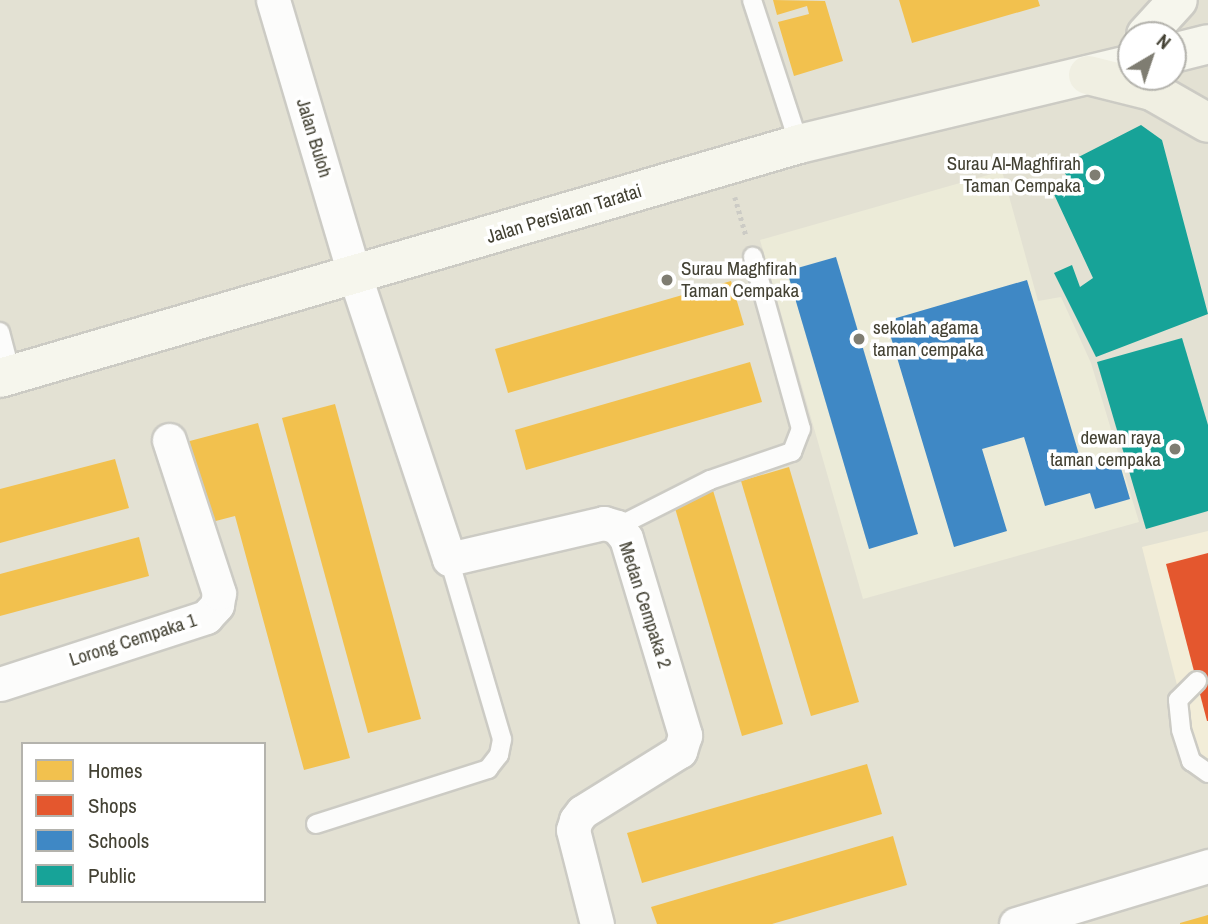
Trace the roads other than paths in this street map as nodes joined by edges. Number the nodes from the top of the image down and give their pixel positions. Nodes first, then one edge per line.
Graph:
1 (273, 0) edge
2 (752, 0) edge
3 (1178, 0) edge
4 (1159, 21) edge
5 (1208, 44) edge
6 (1187, 49) edge
7 (1117, 57) edge
8 (1117, 68) edge
9 (1088, 75) junction
10 (1208, 123) edge
11 (799, 144) junction
12 (752, 257) road end
13 (355, 276) junction
14 (0, 332) edge
15 (6, 376) edge
16 (169, 440) dead end
17 (617, 527) junction
18 (449, 559) junction
19 (1197, 681) dead end
20 (0, 684) edge
21 (1208, 773) edge
22 (316, 824) dead end
23 (1208, 866) edge
24 (1031, 922) edge
25 (597, 924) edge

1 - 13 street, Jalan Buloh
2 - 11 lane
3 - 4 street
5 - 6 street
7 - 9 street
8 - 9 street, Jalan Persiaran Taratai
9 - 10 main road
9 - 11 street, Jalan Persiaran Taratai
11 - 13 street, Jalan Persiaran Taratai
12 - 17 lane
13 - 15 street, Jalan Persiaran Taratai
13 - 18 street
14 - 15 lane
16 - 20 street, Lorong Cempaka 1
17 - 18 street, Medan Cempaka 2
17 - 25 street, Medan Cempaka 2
18 - 22 lane
19 - 21 lane
23 - 24 street

